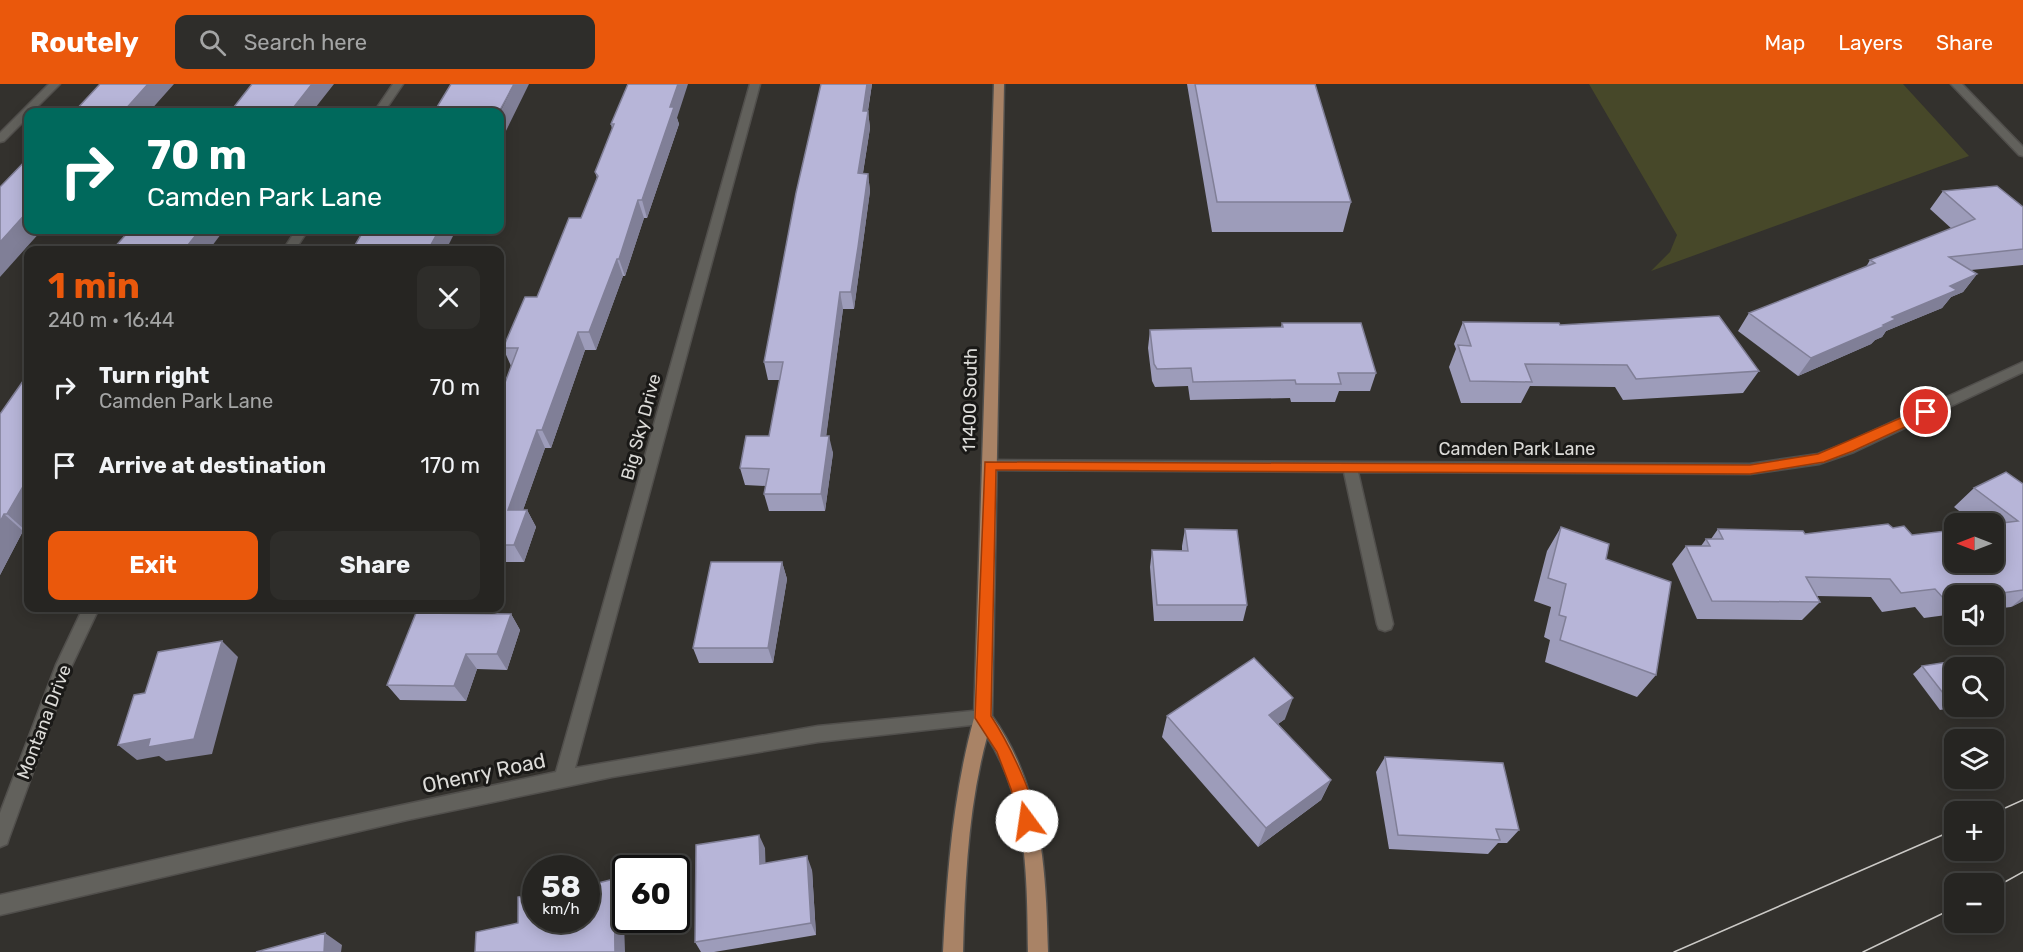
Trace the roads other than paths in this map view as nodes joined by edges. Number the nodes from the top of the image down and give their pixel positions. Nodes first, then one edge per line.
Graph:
1 (55, 84) edge
2 (398, 84) edge
3 (754, 84) edge
4 (999, 84) edge
5 (1956, 84) edge
6 (31, 108) edge
7 (382, 108) edge
8 (24, 115) edge
9 (0, 139) edge
10 (2023, 153) edge
11 (2023, 367) edge
12 (989, 465) junction
13 (1350, 468) junction
14 (89, 612) edge
15 (1385, 624) dead end
16 (983, 718) junction
17 (563, 780) junction
18 (0, 838) edge
19 (0, 905) edge
20 (953, 952) edge
21 (1038, 952) edge

1 - 6 street
2 - 7 street
3 - 17 street, Big Sky Drive
4 - 12 main road, 11400 South
5 - 10 street
8 - 9 street
11 - 13 street, Camden Park Lane
12 - 13 street, Camden Park Lane
12 - 16 main road, 11400 South
13 - 15 street
14 - 18 street, Montana Drive
16 - 17 street, Ohenry Road
16 - 20 main road, 11400 South
16 - 21 main road
17 - 19 street, Ohenry Road

